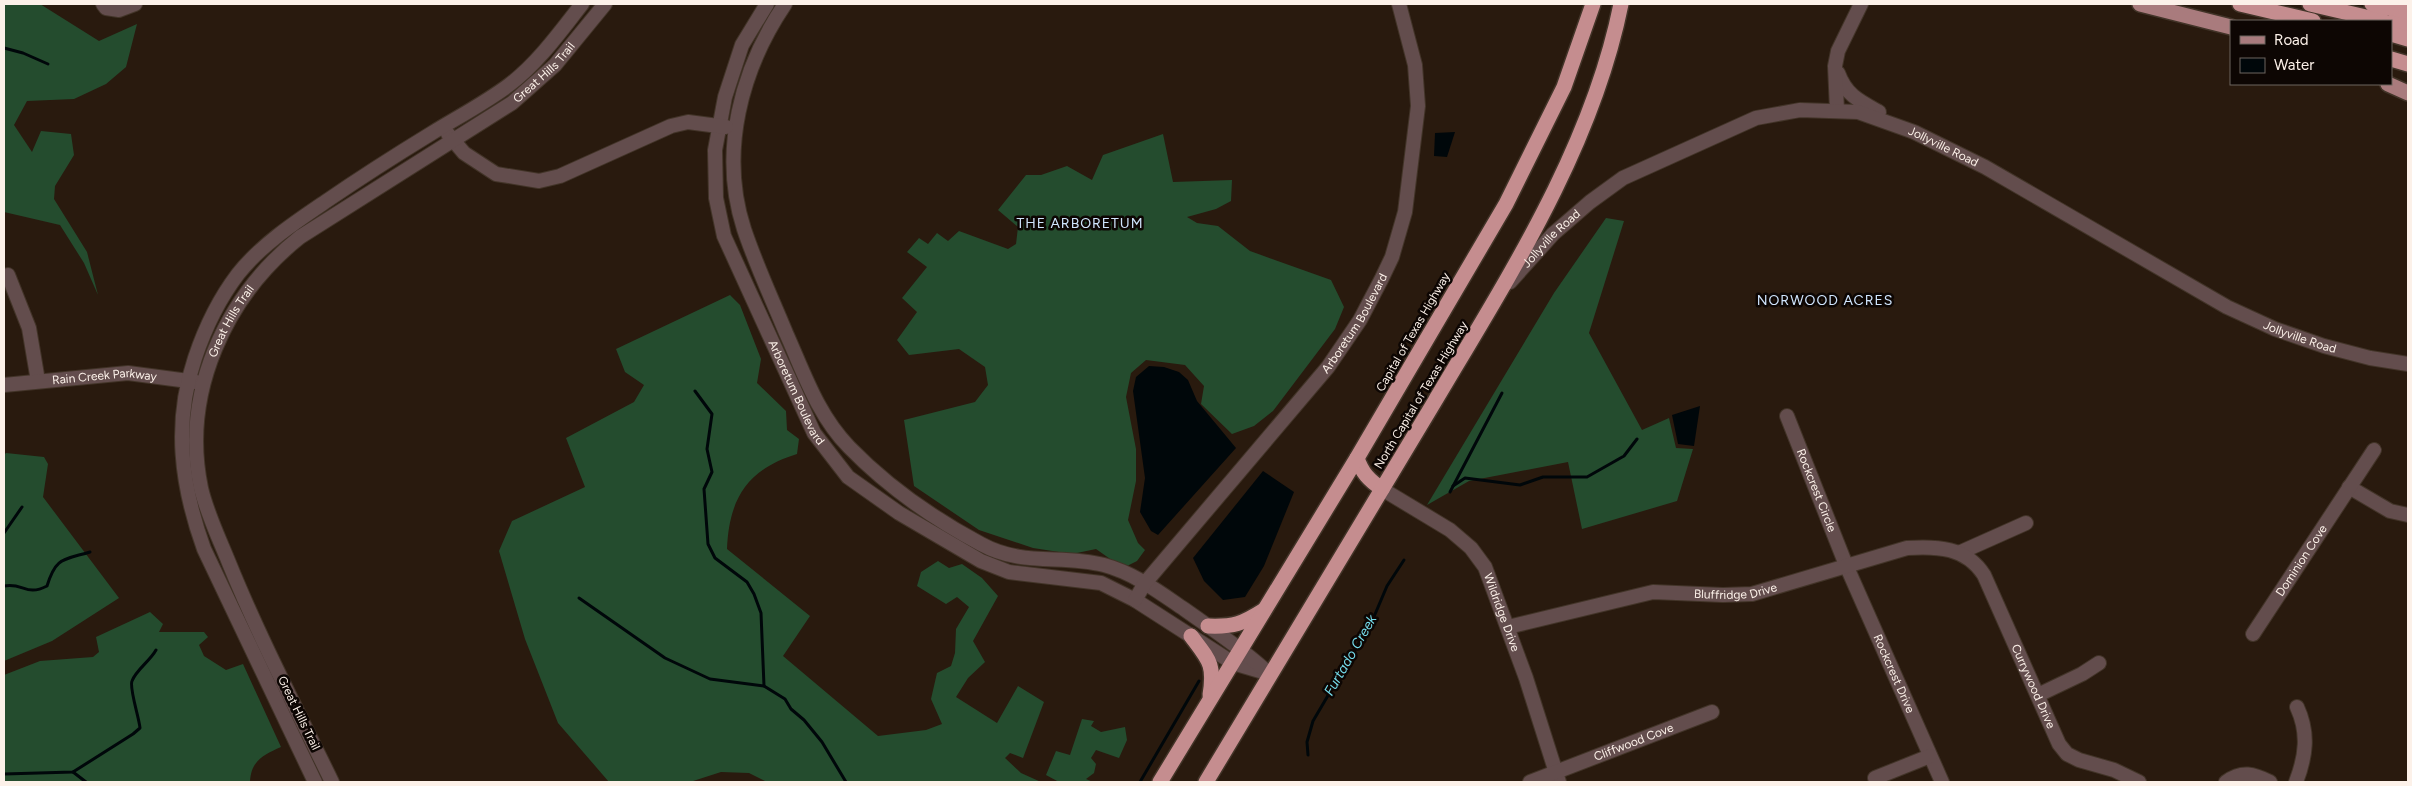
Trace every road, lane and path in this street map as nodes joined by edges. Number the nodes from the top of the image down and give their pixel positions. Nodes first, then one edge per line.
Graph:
1 (103, 4) edge
2 (135, 4) edge
3 (582, 4) edge
4 (605, 4) edge
5 (767, 4) edge
6 (785, 4) edge
7 (1399, 4) edge
8 (1587, 4) edge
9 (1593, 4) edge
10 (1621, 4) edge
11 (1632, 4) edge
12 (1860, 4) edge
13 (2140, 4) edge
14 (2240, 4) edge
15 (2310, 4) edge
16 (2372, 4) edge
17 (2408, 13) edge
18 (2309, 20) edge
19 (2379, 20) edge
20 (2392, 23) edge
21 (1585, 27) junction
22 (2230, 27) edge
23 (2408, 27) edge
24 (1616, 29) junction
25 (2392, 34) edge
26 (2408, 39) edge
27 (2392, 59) edge
28 (2408, 64) edge
29 (1835, 66) junction
30 (2390, 85) edge
31 (2408, 93) edge
32 (1837, 110) junction
33 (1891, 122) junction
34 (719, 125) junction
35 (443, 128) junction
36 (736, 128) junction
37 (453, 139) junction
38 (250, 261) junction
39 (262, 272) junction
40 (8, 275) dead end
41 (1495, 300) junction
42 (2408, 364) edge
43 (38, 380) junction
44 (187, 381) junction
45 (204, 384) junction
46 (4, 385) edge
47 (1787, 416) dead end
48 (2374, 450) dead end
49 (1357, 458) junction
50 (2349, 487) junction
51 (1382, 489) junction
52 (2408, 514) edge
53 (2026, 523) dead end
54 (1961, 552) junction
55 (1846, 565) junction
56 (1145, 583) junction
57 (1135, 600) junction
58 (1265, 610) junction
59 (1208, 626) junction
60 (1508, 627) junction
61 (2253, 634) dead end
62 (1191, 636) junction
63 (1242, 649) junction
64 (1233, 662) junction
65 (2099, 662) dead end
66 (1270, 674) junction
67 (2038, 695) junction
68 (1208, 704) junction
69 (2297, 707) dead end
70 (1712, 712) dead end
71 (1930, 756) junction
72 (1557, 777) edge
73 (1875, 778) dead end
74 (316, 782) edge
75 (332, 782) edge
76 (1160, 782) edge
77 (1206, 782) edge
78 (1530, 782) edge
79 (1942, 782) edge
80 (2140, 782) edge
81 (2226, 782) edge
82 (2270, 782) edge
83 (2296, 782) edge

1 - 2 street
3 - 35 street, Great Hills Trail
4 - 37 street, Great Hills Trail
5 - 34 street, Arboretum Boulevard
6 - 36 street, Arboretum Boulevard
7 - 56 street, Arboretum Boulevard
8 - 21 highway
9 - 21 highway, Capital of Texas Highway
10 - 24 highway, North Capital of Texas Highway
11 - 24 highway
12 - 29 street
13 - 22 main road
14 - 18 highway
15 - 19 highway
16 - 17 highway
20 - 23 highway
21 - 49 highway, Capital of Texas Highway
24 - 41 highway, North Capital of Texas Highway
25 - 26 highway
27 - 28 highway
29 - 32 street
29 - 33 street
30 - 31 main road
32 - 33 street, Jollyville Road
32 - 41 street, Jollyville Road
33 - 42 street, Jollyville Road
34 - 36 street
34 - 37 street
34 - 57 street, Arboretum Boulevard
35 - 37 street
35 - 38 street, Great Hills Trail
36 - 56 street, Arboretum Boulevard
37 - 39 street, Great Hills Trail
38 - 39 street
38 - 44 street, Great Hills Trail
39 - 45 street, Great Hills Trail
40 - 43 street
41 - 51 highway, North Capital of Texas Highway
43 - 44 street, Rain Creek Parkway
43 - 46 street, Rain Creek Parkway
44 - 45 street, Rain Creek Parkway
44 - 74 street, Great Hills Trail
45 - 75 street, Great Hills Trail
47 - 55 street, Rockcrest Circle
48 - 50 street, Dominion Cove
49 - 51 highway
49 - 58 highway, Capital of Texas Highway
50 - 52 street
50 - 61 street, Dominion Cove
51 - 60 street, Wildridge Drive
51 - 66 highway, North Capital of Texas Highway
53 - 54 street
54 - 55 street, Bluffridge Drive
54 - 67 street, Currywood Drive
55 - 60 street, Bluffridge Drive
55 - 71 street, Rockcrest Drive
56 - 57 street, Arboretum Boulevard
56 - 59 street, Arboretum Boulevard
57 - 62 street, Arboretum Boulevard
58 - 59 highway
58 - 63 highway, Capital of Texas Highway
59 - 63 street, Arboretum Boulevard
60 - 72 street, Wildridge Drive
62 - 64 street, Arboretum Boulevard
62 - 68 highway
63 - 64 highway, Capital of Texas Highway
63 - 66 street, Arboretum Boulevard
64 - 66 street, Arboretum Boulevard
64 - 68 highway
65 - 67 street
66 - 77 highway, North Capital of Texas Highway
67 - 80 street, Currywood Drive
68 - 76 highway
69 - 83 street
70 - 72 street, Cliffwood Cove
71 - 73 street
71 - 79 street, Rockcrest Drive
72 - 78 street, Cliffwood Cove
81 - 82 street

